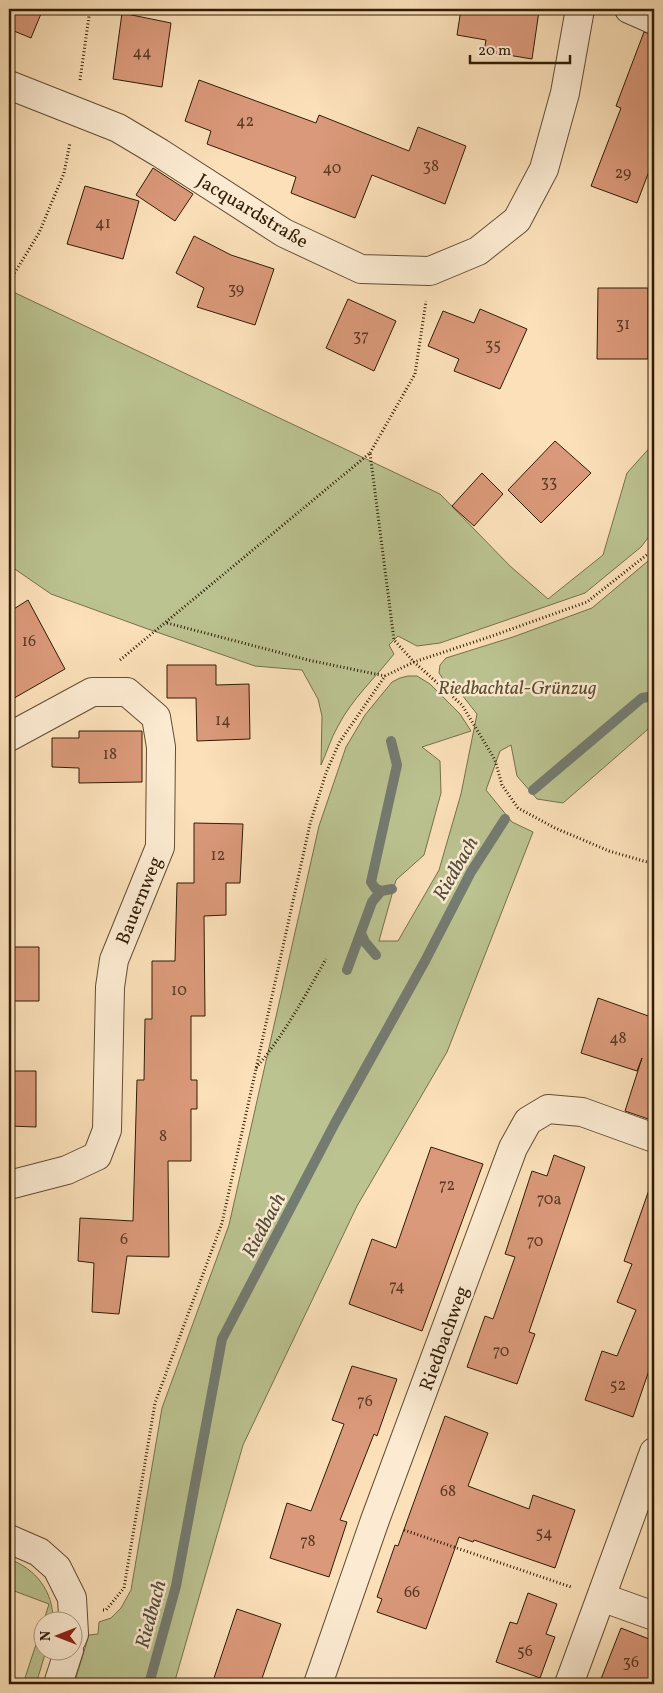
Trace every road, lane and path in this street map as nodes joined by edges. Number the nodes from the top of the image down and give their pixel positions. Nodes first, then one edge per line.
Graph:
1 (90, 9) edge
2 (580, 9) edge
3 (629, 9) edge
4 (654, 20) edge
5 (9, 86) edge
6 (76, 111) junction
7 (430, 271) junction
8 (9, 282) edge
9 (370, 453) junction
10 (654, 546) edge
11 (166, 623) junction
12 (414, 662) junction
13 (385, 676) junction
14 (92, 692) junction
15 (9, 737) edge
16 (654, 864) edge
17 (326, 959) dead end
18 (256, 1068) junction
19 (654, 1138) edge
20 (9, 1185) edge
21 (654, 1452) edge
22 (375, 1520) junction
23 (9, 1539) edge
24 (601, 1597) junction
25 (72, 1610) edge
26 (654, 1616) edge
27 (82, 1622) edge
28 (66, 1660) edge
29 (58, 1684) edge
30 (318, 1684) edge
31 (568, 1684) edge

1 - 6 path
2 - 7 street, Jacquardstraße
3 - 4 street
5 - 6 street, Jacquardstraße
6 - 7 street, Jacquardstraße
6 - 8 path
7 - 9 path
9 - 11 path
9 - 12 path
10 - 12 path
11 - 13 path
11 - 14 path
12 - 13 path
12 - 16 path
13 - 18 path
14 - 15 street, Bauernweg
14 - 20 street, Bauernweg
17 - 18 path
18 - 27 path
19 - 22 street, Riedbachweg
21 - 24 street
22 - 24 path
22 - 30 street, Riedbachweg
23 - 25 street
24 - 26 street
24 - 31 street
28 - 29 street

